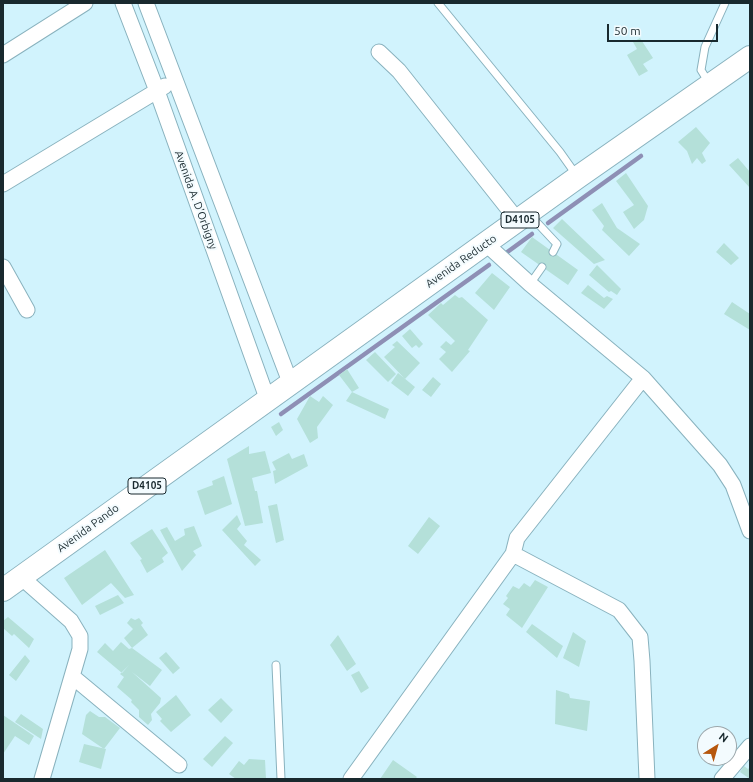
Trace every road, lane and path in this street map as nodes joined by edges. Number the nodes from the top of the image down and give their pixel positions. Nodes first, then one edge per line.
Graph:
1 (85, 3) edge
2 (123, 3) edge
3 (146, 3) edge
4 (438, 3) edge
5 (725, 3) edge
6 (379, 52) dead end
7 (3, 55) edge
8 (750, 57) edge
9 (174, 80) junction
10 (710, 85) junction
11 (157, 91) junction
12 (578, 176) junction
13 (3, 184) edge
14 (523, 217) junction
15 (485, 243) junction
16 (553, 252) dead end
17 (542, 267) dead end
18 (3, 268) edge
19 (530, 284) junction
20 (27, 310) dead end
21 (643, 378) junction
22 (290, 382) junction
23 (268, 398) junction
24 (750, 531) edge
25 (513, 554) junction
26 (22, 577) junction
27 (3, 590) edge
28 (276, 665) dead end
29 (73, 677) junction
30 (750, 746) edge
31 (179, 765) dead end
32 (355, 778) edge
33 (42, 779) edge
34 (281, 779) edge
35 (647, 779) edge
36 (722, 779) edge

1 - 7 street
2 - 11 street, Avenida A. D'Orbigny
3 - 9 street, Avenida A. D'Orbigny
4 - 12 lane
5 - 10 lane
6 - 14 street
8 - 10 main road, Avenida Reducto / D4105
9 - 11 street
9 - 22 street, Avenida A. D'Orbigny
10 - 12 main road, Avenida Reducto / D4105
11 - 13 street
11 - 23 street, Avenida A. D'Orbigny
12 - 14 main road, Avenida Reducto / D4105
14 - 15 main road, Avenida Reducto / D4105
14 - 16 lane
15 - 19 street
15 - 22 main road, Avenida Reducto / D4105
17 - 19 lane
18 - 20 street
19 - 21 street
21 - 24 street
21 - 25 street
22 - 23 main road, Avenida Pando / D4105
23 - 26 main road, Avenida Pando / D4105
25 - 32 street
25 - 35 street
26 - 27 main road, Avenida Pando / D4105
26 - 29 street
28 - 34 lane
29 - 31 street
29 - 33 street
30 - 36 street

